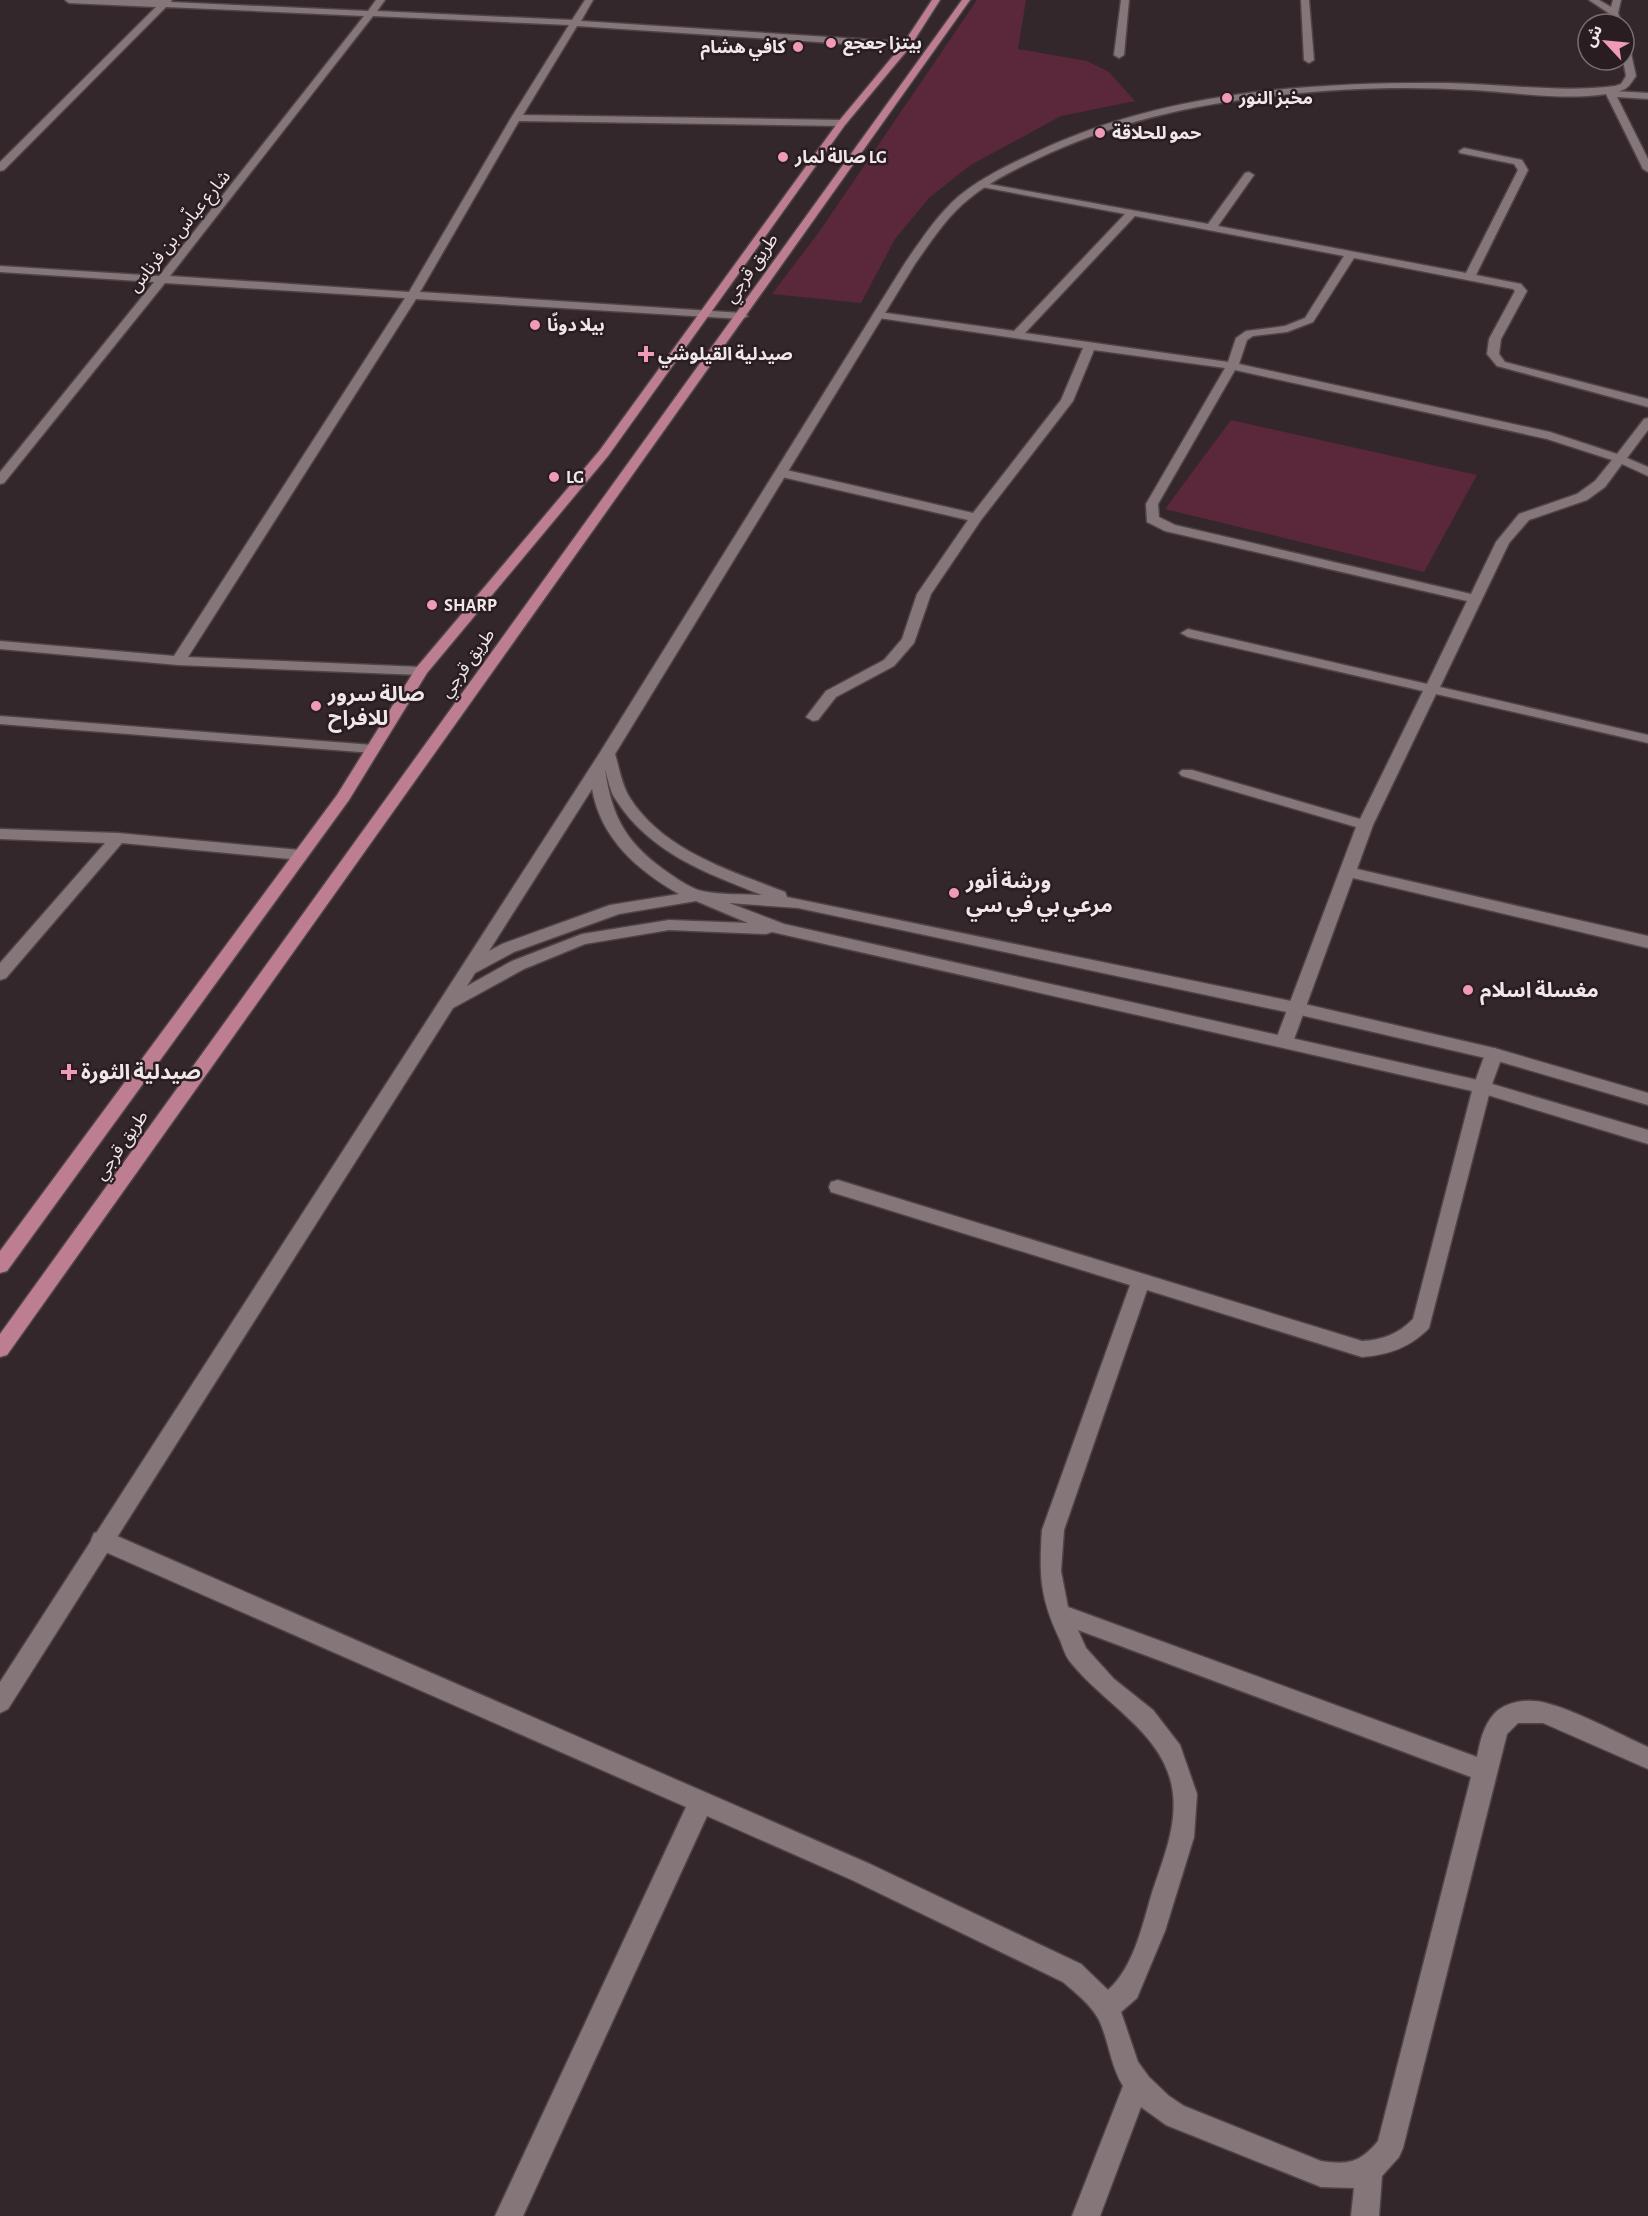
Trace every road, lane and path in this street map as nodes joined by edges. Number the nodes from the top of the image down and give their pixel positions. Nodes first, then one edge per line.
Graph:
1 (69, 0) edge
2 (381, 0) edge
3 (590, 0) edge
4 (936, 0) edge
5 (966, 0) edge
6 (1125, 0) edge
7 (1305, 0) edge
8 (1593, 0) edge
9 (166, 2) edge
10 (1612, 12) edge
11 (371, 13) junction
12 (575, 23) junction
13 (907, 45) junction
14 (1119, 55) dead end
15 (1309, 60) dead end
16 (1630, 72) edge
17 (1610, 92) junction
18 (1648, 96) edge
19 (516, 118) junction
20 (842, 123) junction
21 (1464, 151) dead end
22 (0, 168) edge
23 (1648, 169) edge
24 (1249, 175) dead end
25 (982, 184) junction
26 (1132, 213) junction
27 (1210, 229) junction
28 (1351, 254) junction
29 (0, 269) edge
30 (1470, 276) junction
31 (161, 280) junction
32 (413, 295) junction
33 (706, 314) junction
34 (879, 315) junction
35 (742, 316) junction
36 (1017, 335) junction
37 (1090, 346) junction
38 (1232, 366) junction
39 (1648, 403) edge
40 (1648, 422) edge
41 (1620, 459) junction
42 (1648, 472) edge
43 (782, 473) junction
44 (0, 480) edge
45 (976, 518) junction
46 (1475, 599) junction
47 (1188, 633) dead end
48 (0, 645) edge
49 (178, 662) junction
50 (421, 671) junction
51 (1431, 689) junction
52 (813, 717) dead end
53 (0, 720) edge
54 (1648, 739) edge
55 (373, 749) junction
56 (606, 754) junction
57 (597, 769) junction
58 (1187, 772) dead end
59 (1365, 825) junction
60 (0, 834) edge
61 (118, 838) junction
62 (300, 855) junction
63 (1348, 872) junction
64 (697, 896) junction
65 (798, 903) junction
66 (780, 929) junction
67 (1648, 942) edge
68 (470, 970) junction
69 (0, 974) edge
70 (448, 1004) junction
71 (1296, 1008) junction
72 (1284, 1042) junction
73 (1494, 1054) junction
74 (1482, 1087) junction
75 (1648, 1099) edge
76 (1648, 1137) edge
77 (838, 1187) dead end
78 (0, 1266) edge
79 (1141, 1280) junction
80 (0, 1349) edge
81 (102, 1540) junction
82 (1058, 1613) junction
83 (0, 1702) edge
84 (1648, 1758) edge
85 (1485, 1771) junction
86 (701, 1803) junction
87 (1106, 2007) junction
88 (1137, 2084) junction
89 (1369, 2170) junction
90 (509, 2216) edge
91 (1086, 2216) edge
92 (1365, 2216) edge

1 - 9 street
2 - 11 street, شارع عباّس بن فرناس
3 - 12 street
4 - 13 highway, طريق قرجي
5 - 35 highway, طريق قرجي
6 - 14 street
7 - 15 street
8 - 10 street
9 - 11 street
9 - 22 street
11 - 12 street
11 - 31 street, شارع عباّس بن فرناس
12 - 13 street
12 - 19 street
13 - 20 highway, طريق قرجي
16 - 17 street
17 - 18 street
17 - 23 street
17 - 25 street
19 - 20 street
19 - 32 street
20 - 33 highway, طريق قرجي
21 - 30 street
24 - 27 street
25 - 26 street
25 - 34 street
26 - 27 street
26 - 36 street
27 - 28 street
28 - 30 street
28 - 38 street
29 - 31 street
30 - 39 street
31 - 32 street
31 - 44 street, شارع عباّس بن فرناس
32 - 33 street
32 - 49 street
33 - 35 street
33 - 50 highway, طريق قرجي
34 - 36 street
34 - 43 street
35 - 80 highway, طريق قرجي
36 - 37 street
37 - 38 street
37 - 45 street
38 - 41 street
38 - 46 street
40 - 41 street
41 - 42 street
41 - 46 street
43 - 45 street
43 - 56 street
45 - 52 street
46 - 51 street
47 - 51 street
48 - 49 street
49 - 50 street
50 - 55 highway, طريق قرجي
51 - 54 street
51 - 59 street
53 - 55 street
55 - 62 highway, طريق قرجي
56 - 57 street
56 - 65 street
57 - 64 street
57 - 68 street
58 - 59 street
59 - 63 street
60 - 61 street
61 - 62 street
61 - 69 street
62 - 78 highway, طريق قرجي
63 - 67 street
63 - 71 street
64 - 65 street
64 - 66 street
64 - 68 street
65 - 71 street
66 - 70 street
66 - 72 street
68 - 70 street
70 - 81 street
71 - 72 street
71 - 73 street
72 - 74 street
73 - 74 street
73 - 75 street
74 - 76 street
74 - 79 street
77 - 79 street
79 - 82 street
81 - 83 street
81 - 86 street
82 - 85 street
82 - 87 street
84 - 85 street
85 - 89 street
86 - 87 street
86 - 90 street
87 - 88 street
88 - 89 street
88 - 91 street
89 - 92 street

